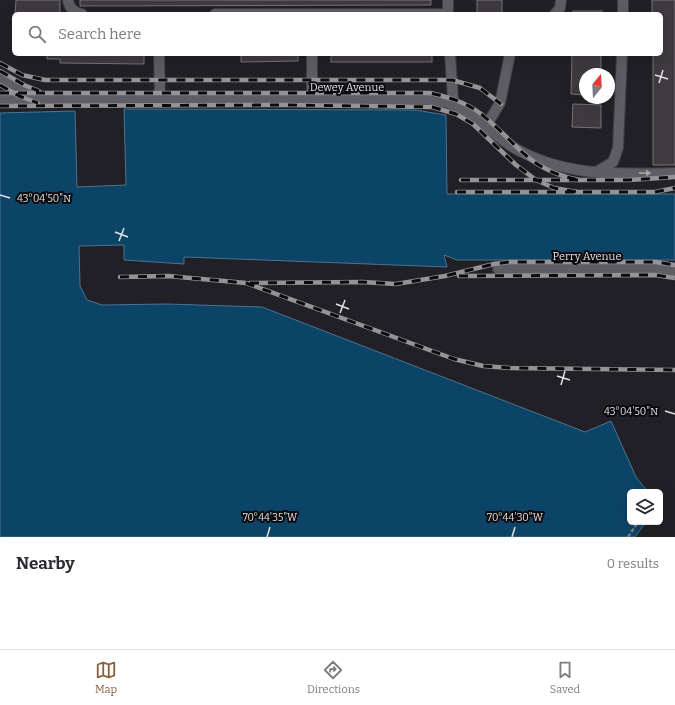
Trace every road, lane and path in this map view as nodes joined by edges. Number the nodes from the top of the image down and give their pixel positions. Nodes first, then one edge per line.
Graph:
1 (68, 0) edge
2 (448, 0) edge
3 (561, 0) edge
4 (623, 0) edge
5 (75, 12) edge
6 (448, 12) edge
7 (557, 12) edge
8 (623, 12) edge
9 (159, 56) edge
10 (312, 56) edge
11 (450, 56) edge
12 (510, 56) edge
13 (622, 56) edge
14 (0, 78) edge
15 (0, 99) edge
16 (58, 100) junction
17 (160, 100) junction
18 (312, 100) junction
19 (456, 106) junction
20 (486, 126) junction
21 (596, 172) junction
22 (675, 173) edge
23 (498, 269) dead end
24 (675, 271) edge
25 (636, 525) edge
26 (628, 537) edge

1 - 5 street
2 - 6 street
3 - 7 street
4 - 8 street
9 - 17 street
10 - 18 street
11 - 19 street
12 - 20 street
13 - 21 street
14 - 16 street
15 - 16 street, Dewey Avenue
16 - 17 street, Dewey Avenue
17 - 18 street, Dewey Avenue
18 - 19 street, Dewey Avenue
19 - 20 street, Dewey Avenue
20 - 21 street, Dewey Avenue
21 -> 22 street, Dewey Avenue
23 - 24 street, Perry Avenue
25 - 26 path

